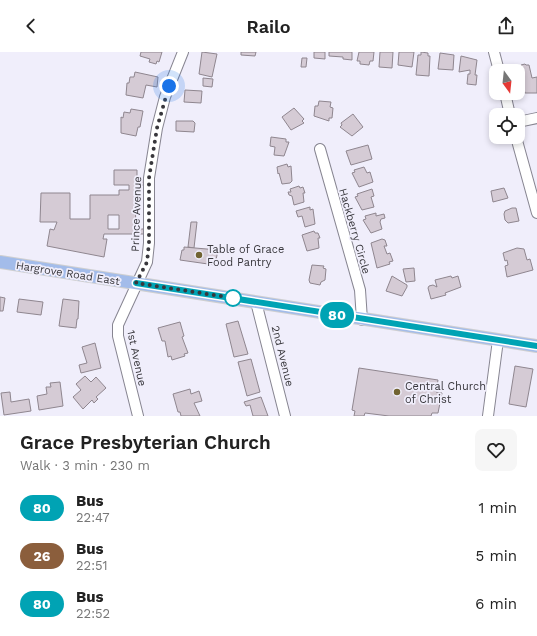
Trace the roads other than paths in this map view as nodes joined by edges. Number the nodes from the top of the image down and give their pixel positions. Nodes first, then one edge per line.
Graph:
1 (183, 52) edge
2 (494, 52) edge
3 (497, 64) edge
4 (537, 118) edge
5 (525, 121) edge
6 (518, 144) edge
7 (320, 150) dead end
8 (537, 213) edge
9 (0, 262) edge
10 (136, 283) junction
11 (256, 302) junction
12 (362, 320) junction
13 (498, 340) junction
14 (537, 346) edge
15 (138, 416) edge
16 (286, 416) edge
17 (488, 416) edge

1 - 10 street, Prince Avenue
2 - 3 street
4 - 5 street
6 - 8 street
7 - 12 street, Hackberry Circle
9 - 10 main road, Hargrove Road East
10 - 11 main road, Hargrove Road East
10 - 15 street, 1st Avenue
11 - 12 main road, Hargrove Road East
11 - 16 street, 2nd Avenue
12 - 13 main road, Hargrove Road East
13 - 14 main road, Hargrove Road East
13 - 17 street

